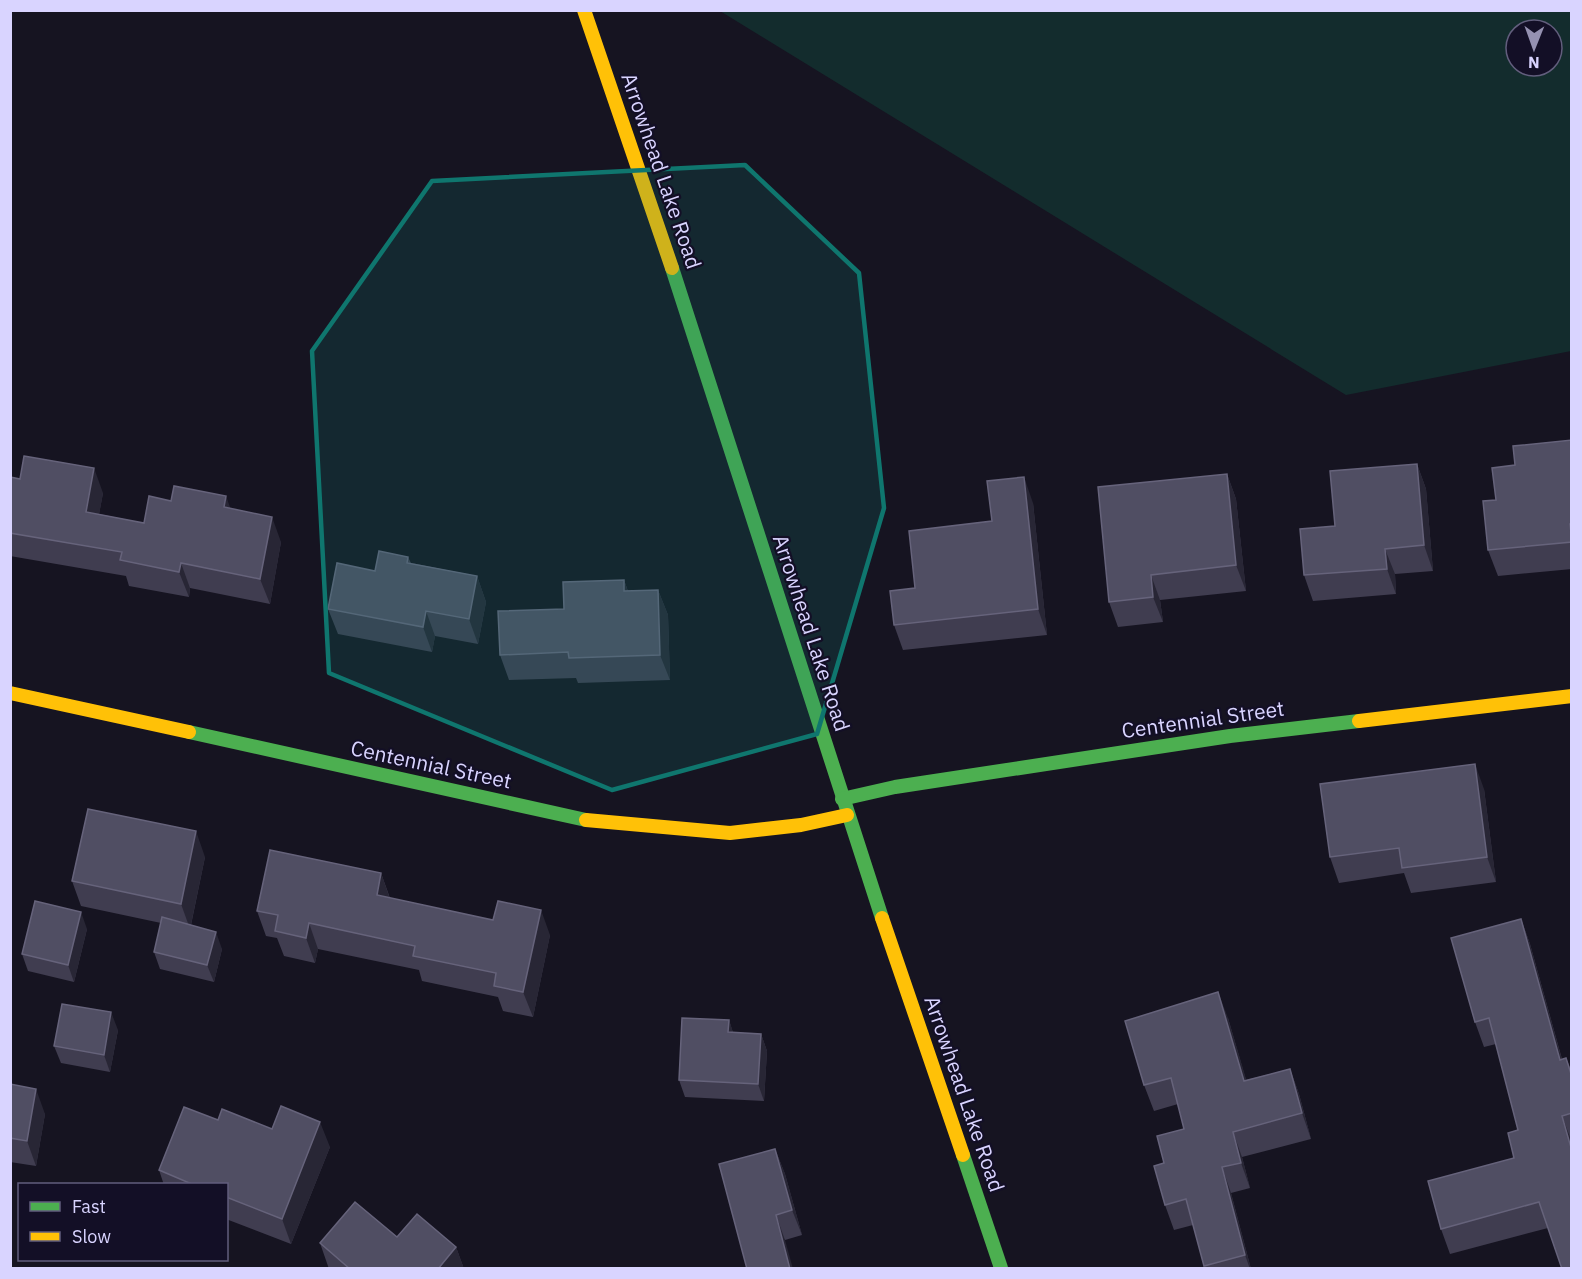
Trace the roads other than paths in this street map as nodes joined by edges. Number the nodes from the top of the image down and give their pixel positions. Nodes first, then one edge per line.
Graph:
1 (584, 10) edge
2 (10, 693) edge
3 (1572, 696) edge
4 (842, 799) junction
5 (847, 815) junction
6 (1001, 1269) edge

1 - 4 street, Arrowhead Lake Road
2 - 5 street, Centennial Street
3 - 4 street, Centennial Street
4 - 5 street, Arrowhead Lake Road
5 - 6 street, Arrowhead Lake Road

